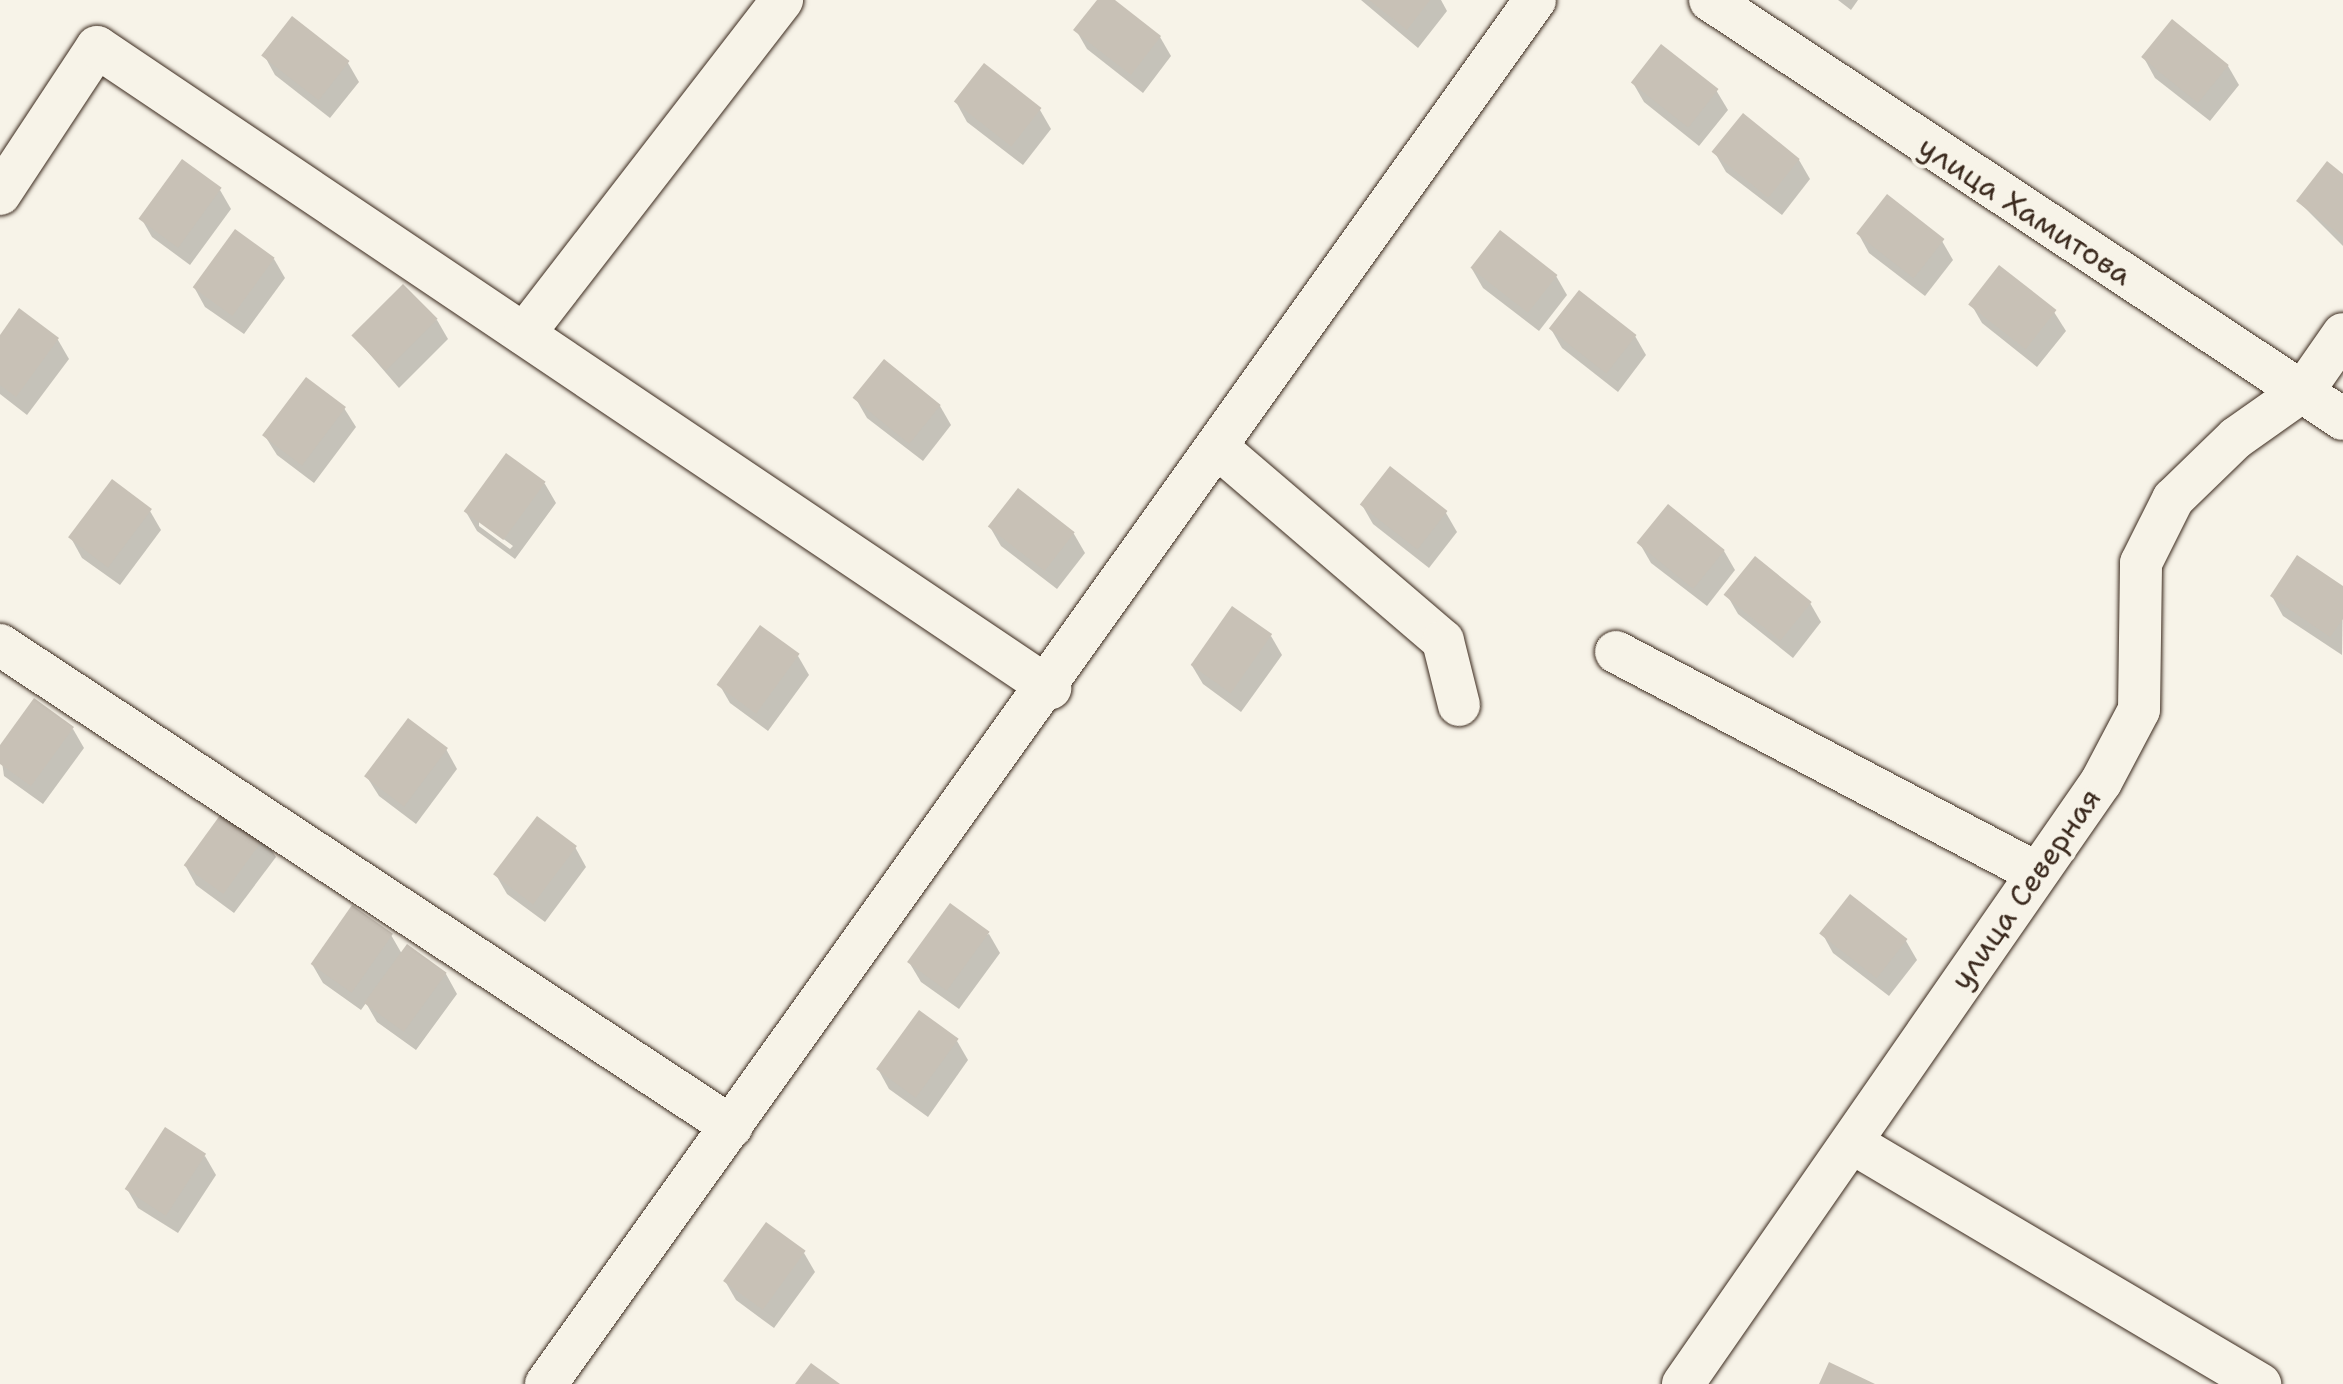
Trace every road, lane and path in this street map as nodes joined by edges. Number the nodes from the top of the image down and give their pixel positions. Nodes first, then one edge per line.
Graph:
1 (782, 0) edge
2 (1535, 0) edge
3 (1710, 0) edge
4 (0, 194) edge
5 (524, 334) junction
6 (2343, 334) edge
7 (2304, 390) junction
8 (2343, 419) edge
9 (1218, 448) junction
10 (0, 645) edge
11 (1616, 652) dead end
12 (1050, 688) junction
13 (1459, 705) dead end
14 (2033, 871) junction
15 (732, 1127) junction
16 (1854, 1144) junction
17 (546, 1384) edge
18 (1683, 1384) edge
19 (2260, 1384) edge

1 - 5 street
2 - 9 street
3 - 7 street, улица Хамитова
4 - 5 street
5 - 12 street
6 - 7 street, улица Северная
7 - 8 street, улица Хамитова
7 - 14 street, улица Северная
9 - 12 street
9 - 13 street
10 - 15 street
11 - 14 street
12 - 15 street
14 - 16 street, улица Северная
15 - 17 street
16 - 18 street, улица Северная
16 - 19 street

